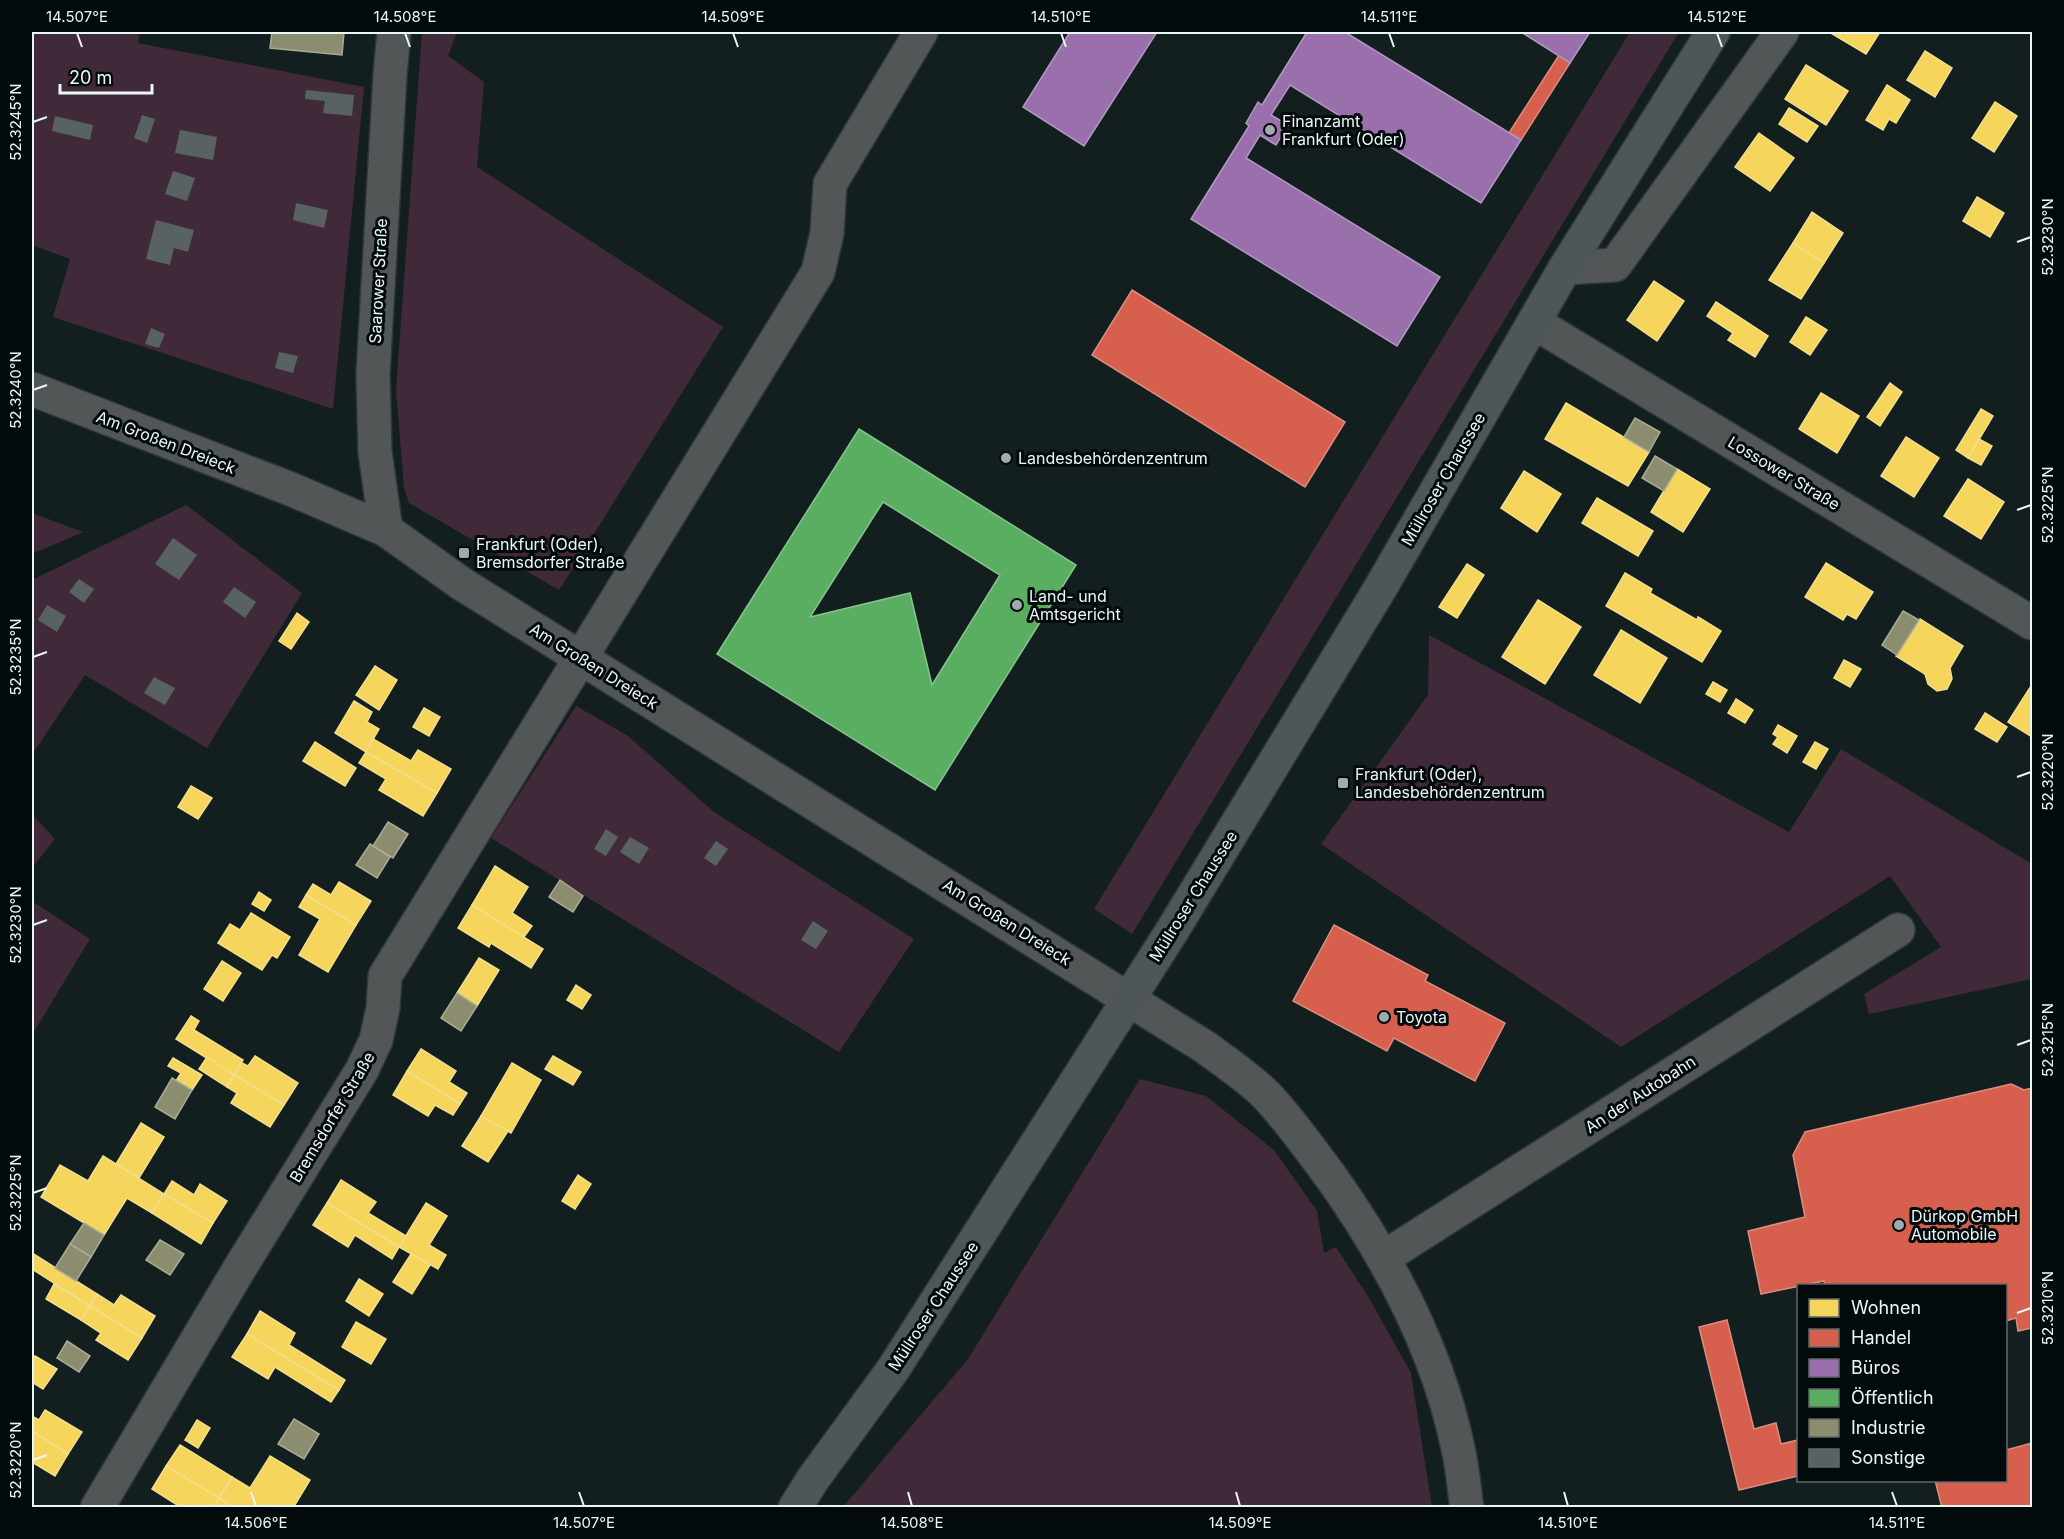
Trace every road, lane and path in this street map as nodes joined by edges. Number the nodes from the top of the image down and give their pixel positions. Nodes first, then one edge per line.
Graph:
1 (394, 32) edge
2 (921, 32) edge
3 (1713, 32) edge
4 (1782, 32) edge
5 (1565, 268) junction
6 (1535, 323) junction
7 (32, 389) edge
8 (386, 530) junction
9 (2032, 623) edge
10 (580, 657) junction
11 (1898, 930) dead end
12 (1129, 999) junction
13 (1383, 1258) junction
14 (97, 1508) edge
15 (795, 1508) edge
16 (1467, 1508) edge

1 - 8 street, Saarower Straße
2 - 10 street, Bremsdorfer Straße
3 - 5 main road, Müllroser Chaussee
4 - 5 street
5 - 6 main road, Müllroser Chaussee
6 - 9 street, Lossower Straße
6 - 12 main road, Müllroser Chaussee
7 - 8 street, Am Großen Dreieck
8 - 10 street, Am Großen Dreieck
10 - 12 street, Am Großen Dreieck
10 - 14 street, Bremsdorfer Straße
11 - 13 street, An der Autobahn
12 - 13 street
12 - 15 main road, Müllroser Chaussee
13 - 16 street

